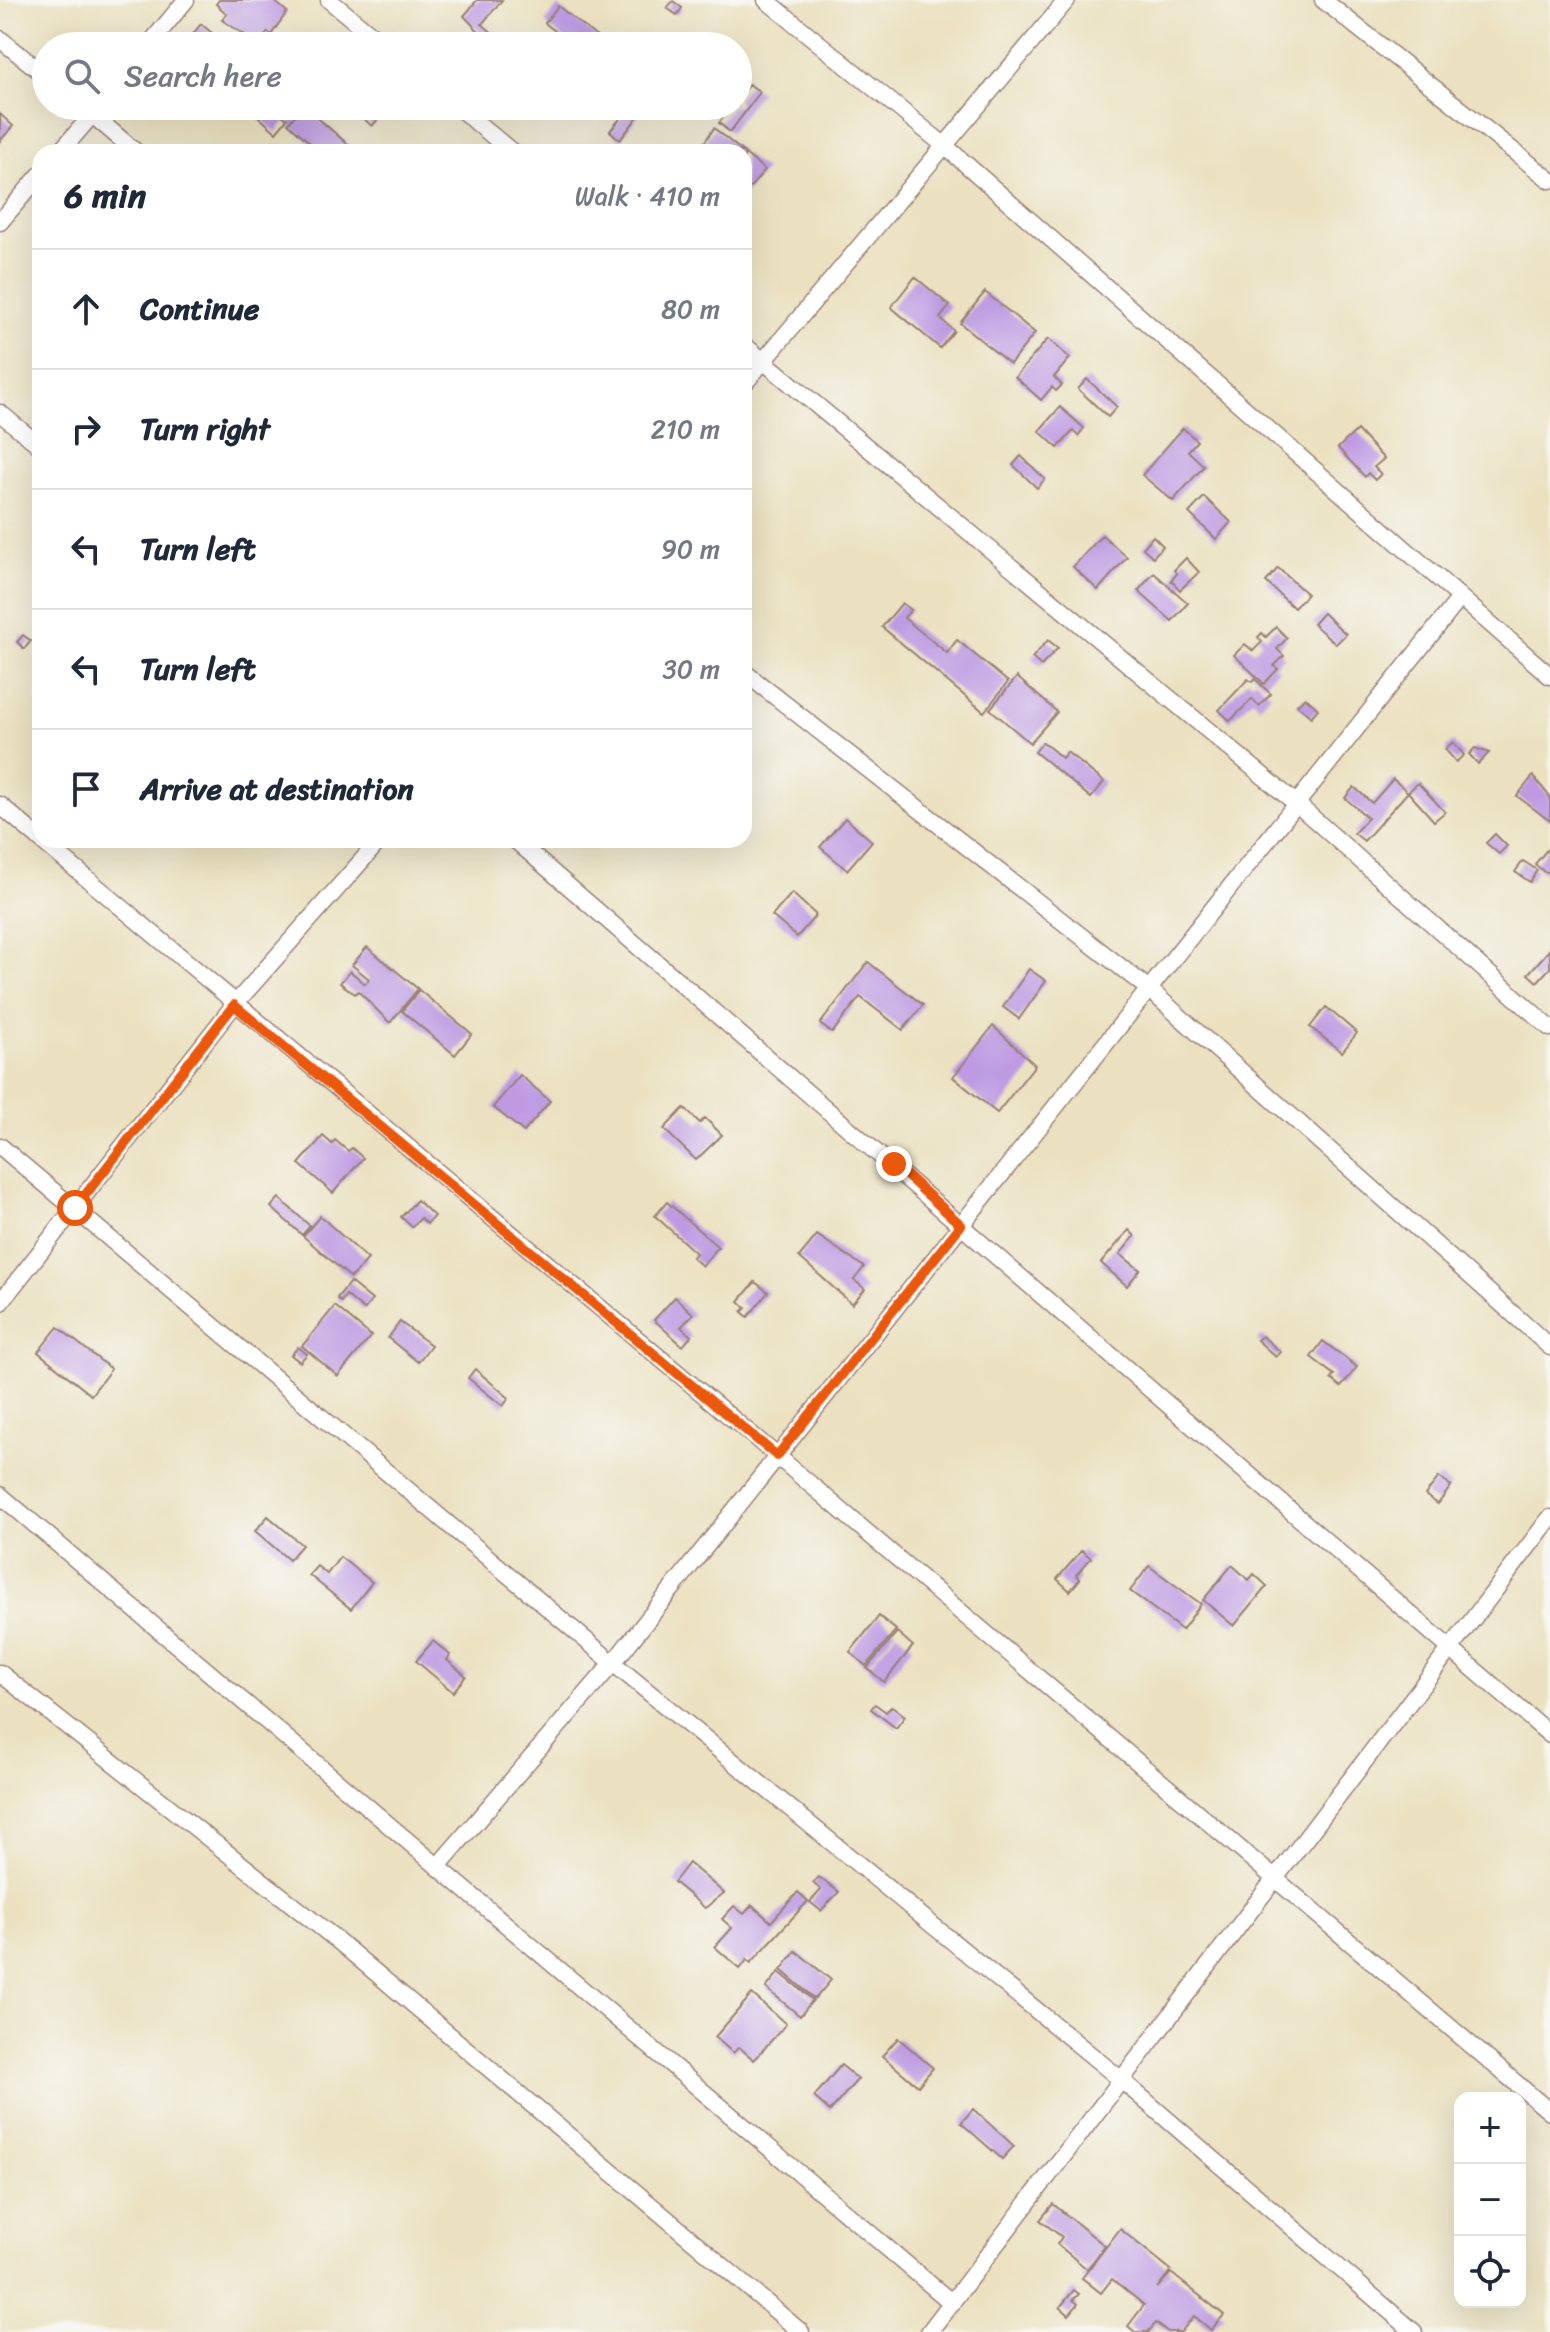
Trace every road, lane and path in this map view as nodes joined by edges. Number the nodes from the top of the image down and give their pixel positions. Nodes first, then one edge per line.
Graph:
1 (186, 0) edge
2 (329, 0) edge
3 (766, 0) edge
4 (1067, 0) edge
5 (1323, 0) edge
6 (160, 32) edge
7 (368, 32) edge
8 (0, 39) edge
9 (32, 65) edge
10 (84, 120) edge
11 (103, 120) edge
12 (474, 120) edge
13 (66, 144) edge
14 (128, 144) edge
15 (502, 144) edge
16 (945, 146) junction
17 (1550, 180) edge
18 (32, 184) edge
19 (0, 222) edge
20 (752, 352) edge
21 (762, 360) junction
22 (752, 373) edge
23 (0, 413) edge
24 (32, 439) edge
25 (1460, 598) junction
26 (1550, 676) edge
27 (752, 678) edge
28 (0, 805) edge
29 (1298, 805) junction
30 (32, 833) edge
31 (49, 848) edge
32 (373, 848) edge
33 (524, 848) edge
34 (1150, 990) junction
35 (234, 1005) junction
36 (1550, 1028) edge
37 (0, 1146) edge
38 (75, 1208) junction
39 (961, 1225) junction
40 (0, 1303) edge
41 (1550, 1347) edge
42 (777, 1456) junction
43 (0, 1495) edge
44 (1550, 1518) edge
45 (1451, 1649) junction
46 (613, 1663) junction
47 (0, 1673) edge
48 (1550, 1735) edge
49 (438, 1866) junction
50 (1276, 1879) junction
51 (1119, 2078) junction
52 (1550, 2112) edge
53 (952, 2303) junction
54 (801, 2332) edge
55 (929, 2332) edge
56 (1414, 2332) edge

1 - 6 street
2 - 7 street
3 - 16 street
4 - 16 street
5 - 17 street
8 - 9 street
10 - 13 street
11 - 14 street
12 - 15 street
16 - 21 street
16 - 25 street
18 - 19 street
20 - 21 street
21 - 22 street
21 - 29 street
23 - 24 street
25 - 26 street
25 - 29 street
27 - 34 street
28 - 30 street
29 - 34 street
29 - 36 street
31 - 35 street
32 - 35 street
33 - 39 street
34 - 39 street
34 - 41 street
35 - 38 street
35 - 42 street
37 - 38 street
38 - 40 street
38 - 46 street
39 - 42 street
39 - 45 street
42 - 46 street
42 - 50 street
43 - 49 street
44 - 45 street
45 - 48 street
45 - 50 street
46 - 49 street
46 - 51 street
47 - 54 street
49 - 53 street
50 - 51 street
50 - 52 street
51 - 53 street
51 - 56 street
53 - 55 street

